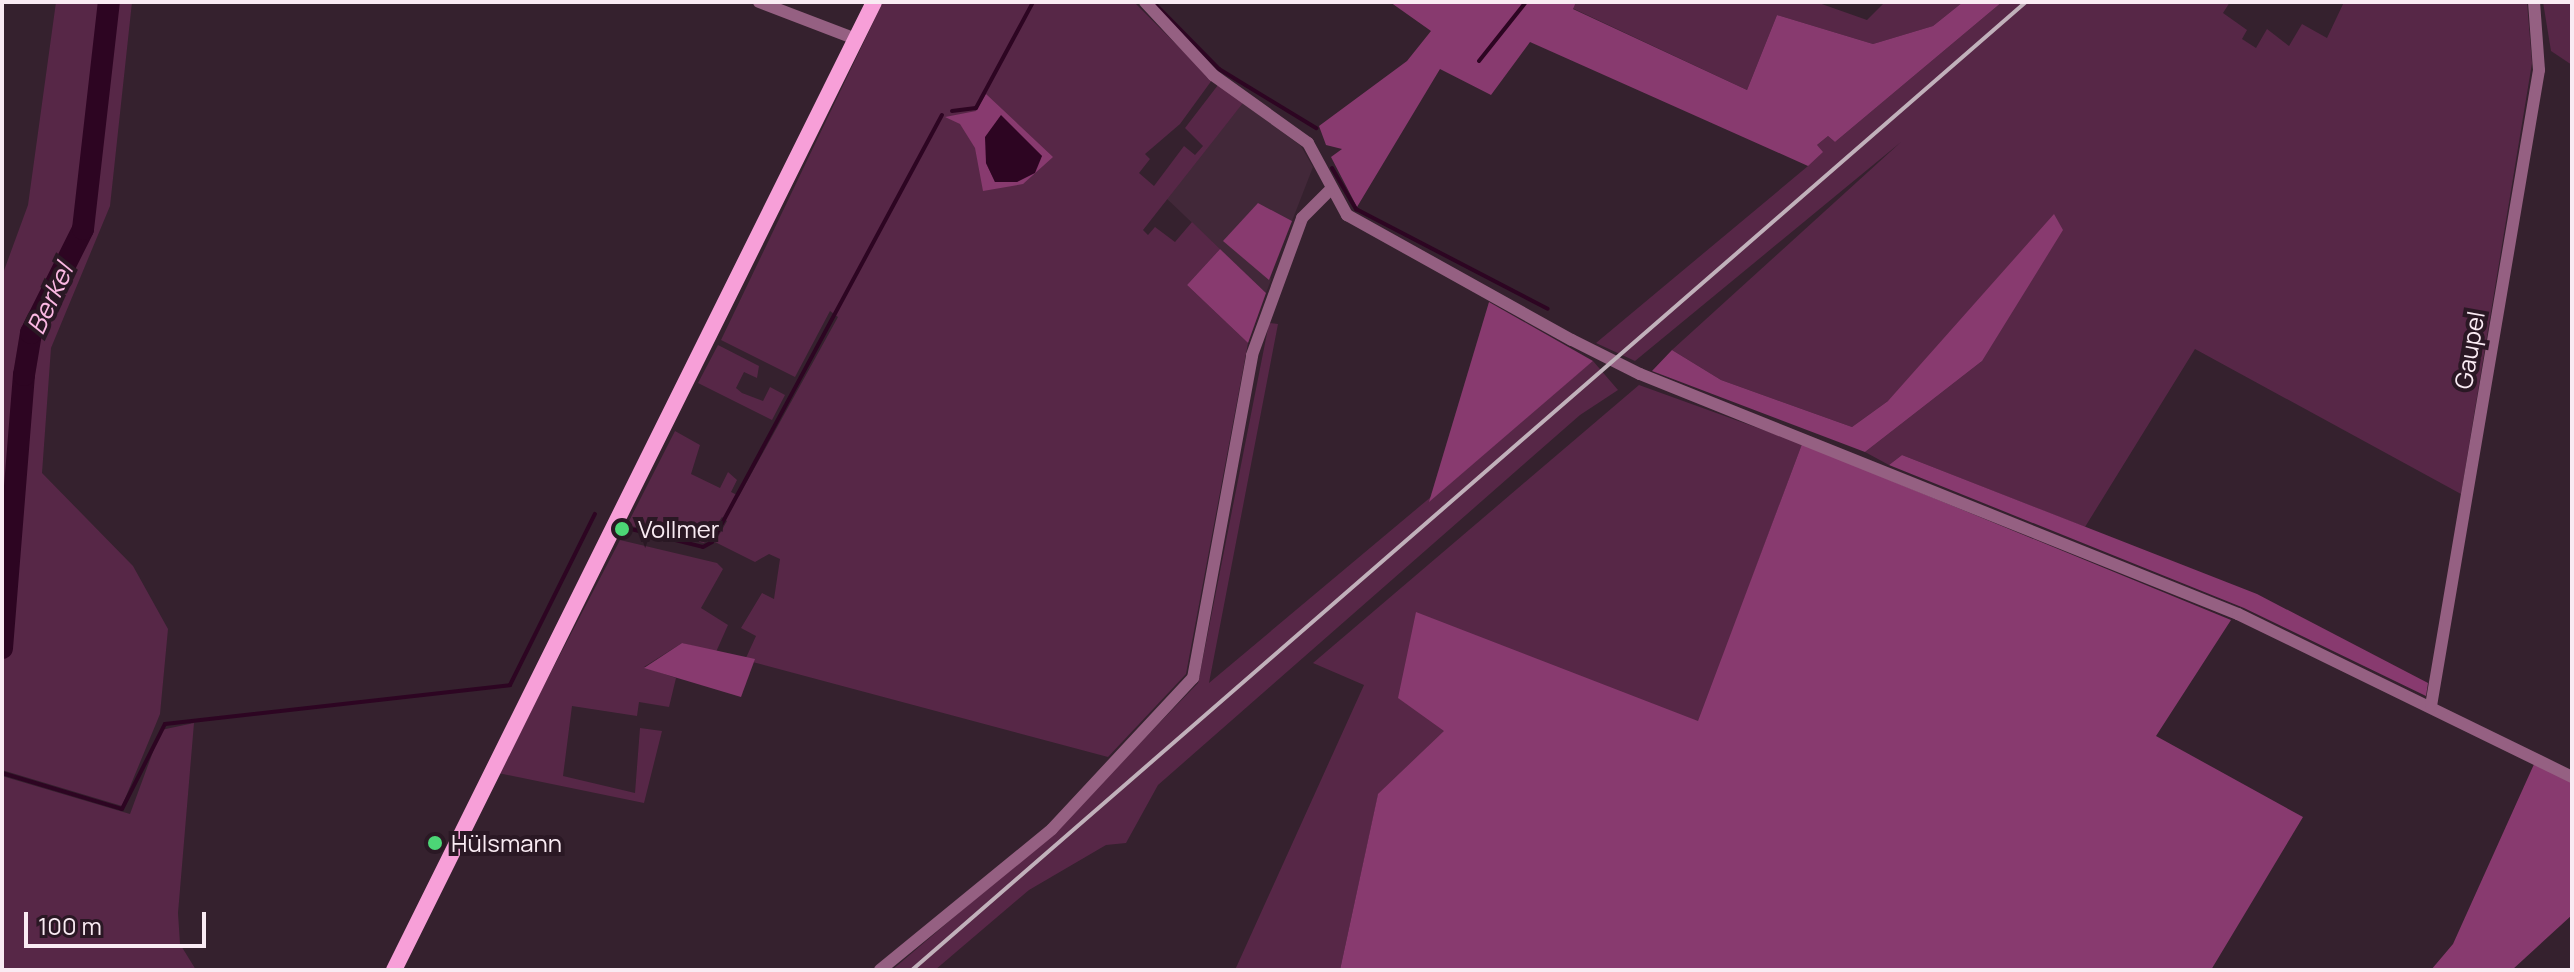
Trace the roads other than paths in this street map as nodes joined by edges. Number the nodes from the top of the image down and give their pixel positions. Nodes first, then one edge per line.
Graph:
1 (759, 2) edge
2 (874, 2) edge
3 (1145, 2) edge
4 (2534, 2) edge
5 (856, 39) junction
6 (1329, 191) junction
7 (2431, 706) junction
8 (2572, 777) edge
9 (394, 970) edge
10 (880, 970) edge

1 - 5 street
2 - 5 main road
3 - 6 street
4 - 7 street, Gaupel
5 - 9 main road
6 - 7 street
6 - 10 street
7 - 8 street

